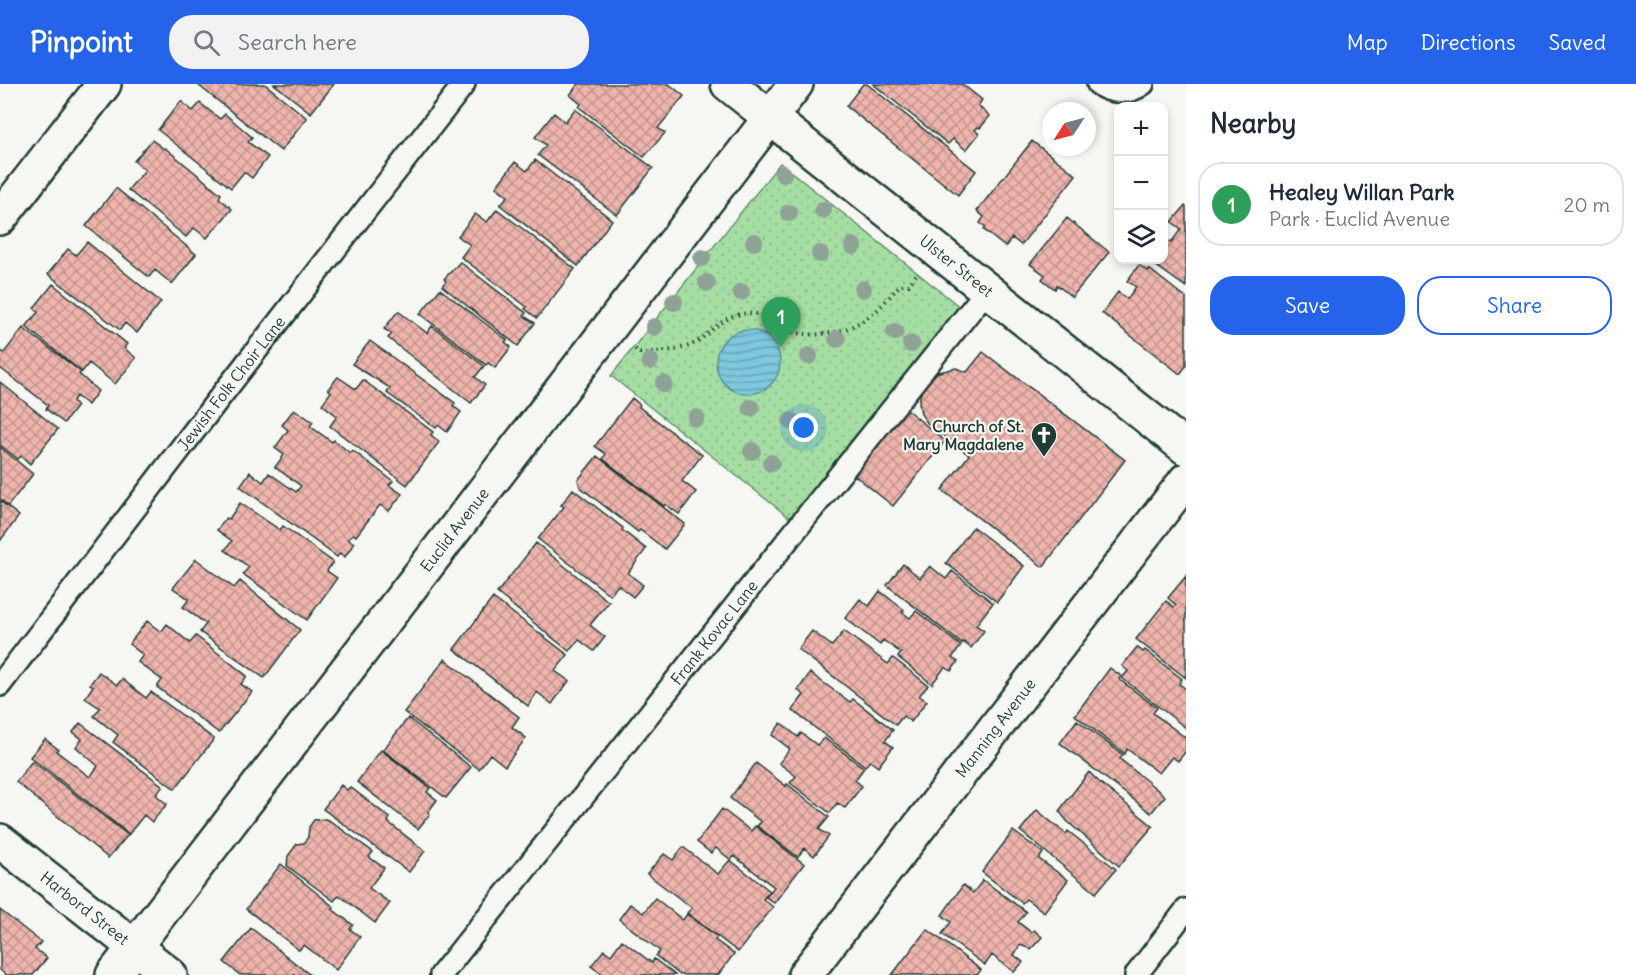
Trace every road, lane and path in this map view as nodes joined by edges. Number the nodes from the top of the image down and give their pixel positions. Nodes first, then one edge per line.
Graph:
1 (104, 84) edge
2 (464, 84) edge
3 (728, 84) edge
4 (796, 84) edge
5 (1098, 84) edge
6 (1143, 84) edge
7 (770, 117) junction
8 (0, 218) edge
9 (920, 270) dead end
10 (987, 290) junction
11 (629, 345) dead end
12 (1186, 448) edge
13 (1186, 480) edge
14 (0, 685) edge
15 (0, 841) edge
16 (1186, 910) edge
17 (135, 946) junction
18 (113, 975) edge
19 (170, 975) edge
20 (441, 975) edge
21 (805, 975) edge
22 (1136, 975) edge

1 - 8 street
2 - 14 lane, Jewish Folk Choir Lane
3 - 7 street, Ulster Street
4 - 7 street, Euclid Avenue
5 - 6 lane
7 - 10 street, Ulster Street
7 - 17 street, Euclid Avenue
9 - 11 path
10 - 12 street, Ulster Street
10 - 20 lane, Frank Kovac Lane
13 - 21 street, Manning Avenue
15 - 17 street, Harbord Street
16 - 22 lane
17 - 18 street, Euclid Avenue
17 - 19 street, Harbord Street

